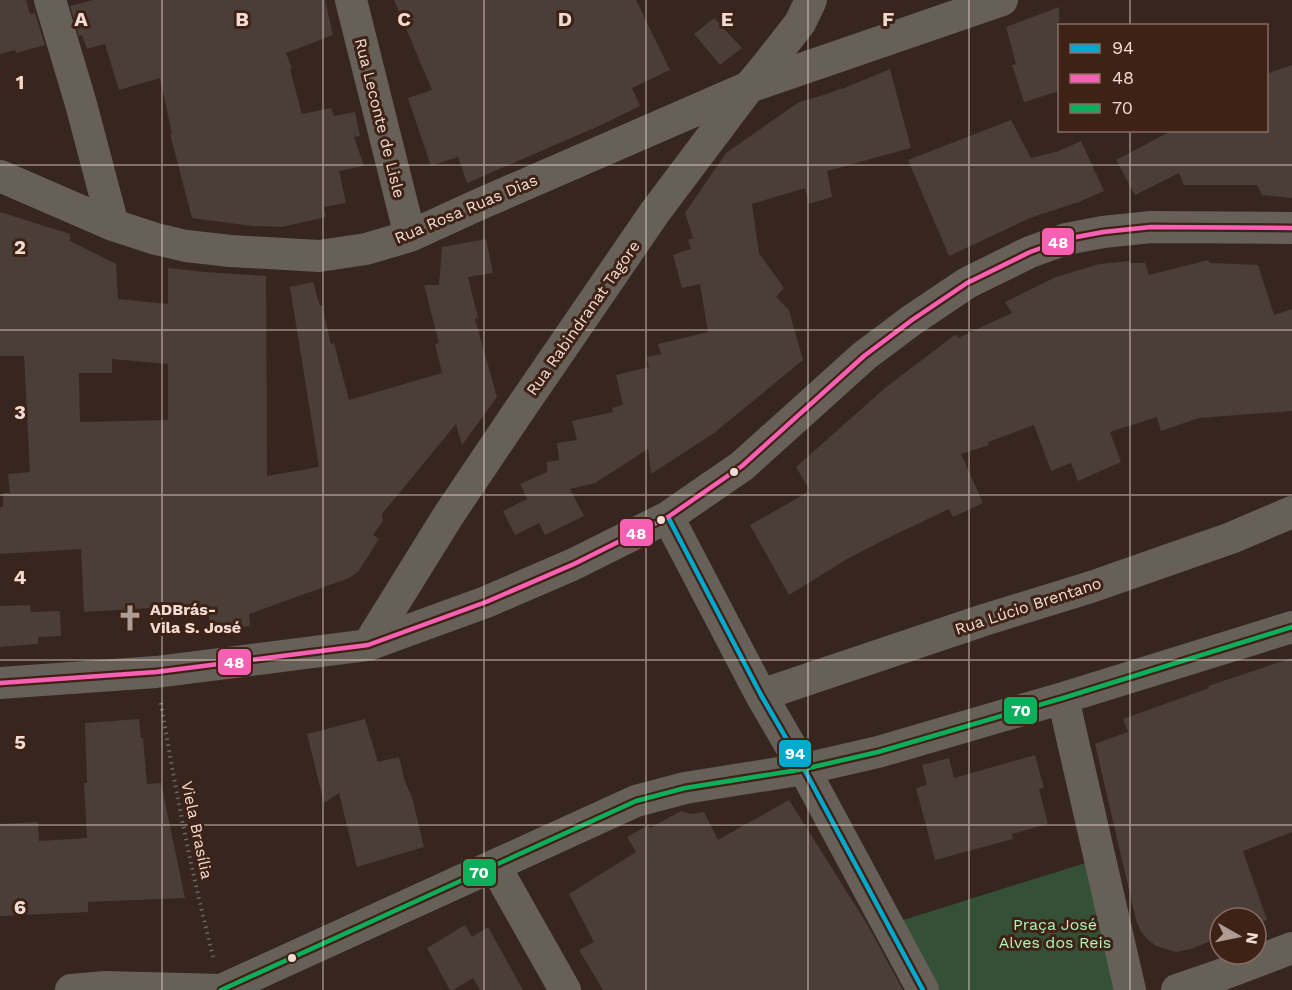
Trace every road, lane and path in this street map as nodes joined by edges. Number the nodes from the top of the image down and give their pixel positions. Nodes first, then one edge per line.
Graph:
1 (50, 0) edge
2 (351, 0) edge
3 (810, 0) edge
4 (1002, 0) edge
5 (749, 87) junction
6 (0, 176) edge
7 (113, 225) junction
8 (1292, 228) edge
9 (410, 236) junction
10 (1292, 513) edge
11 (668, 517) junction
12 (1292, 627) edge
13 (368, 645) junction
14 (156, 672) junction
15 (0, 682) edge
16 (761, 695) junction
17 (1063, 698) junction
18 (804, 769) junction
19 (495, 866) junction
20 (1292, 948) edge
21 (168, 989) edge
22 (71, 990) edge
23 (221, 990) edge
24 (565, 990) edge
25 (923, 990) edge
26 (1130, 990) edge
27 (1177, 990) edge

1 - 7 street
2 - 9 street, Rua Leconte de Lisle
3 - 5 street, Rua Rabindranat Tagore
4 - 5 street, Rua Rosa Ruas Dias
5 - 9 street, Rua Rosa Ruas Dias
5 - 13 street, Rua Rabindranat Tagore
6 - 7 street, Rua Rosa Ruas Dias
7 - 9 street, Rua Rosa Ruas Dias
8 - 11 street
10 - 16 street, Rua Lúcio Brentano
11 - 13 street
11 - 16 street
12 - 17 street
13 - 14 street
14 - 15 street
14 - 23 path, Viela Brasília
16 - 18 street
17 - 18 street
17 - 26 street
18 - 19 street
18 - 25 street
19 - 23 street
19 - 24 street
20 - 27 street
21 - 22 street
21 - 23 street

